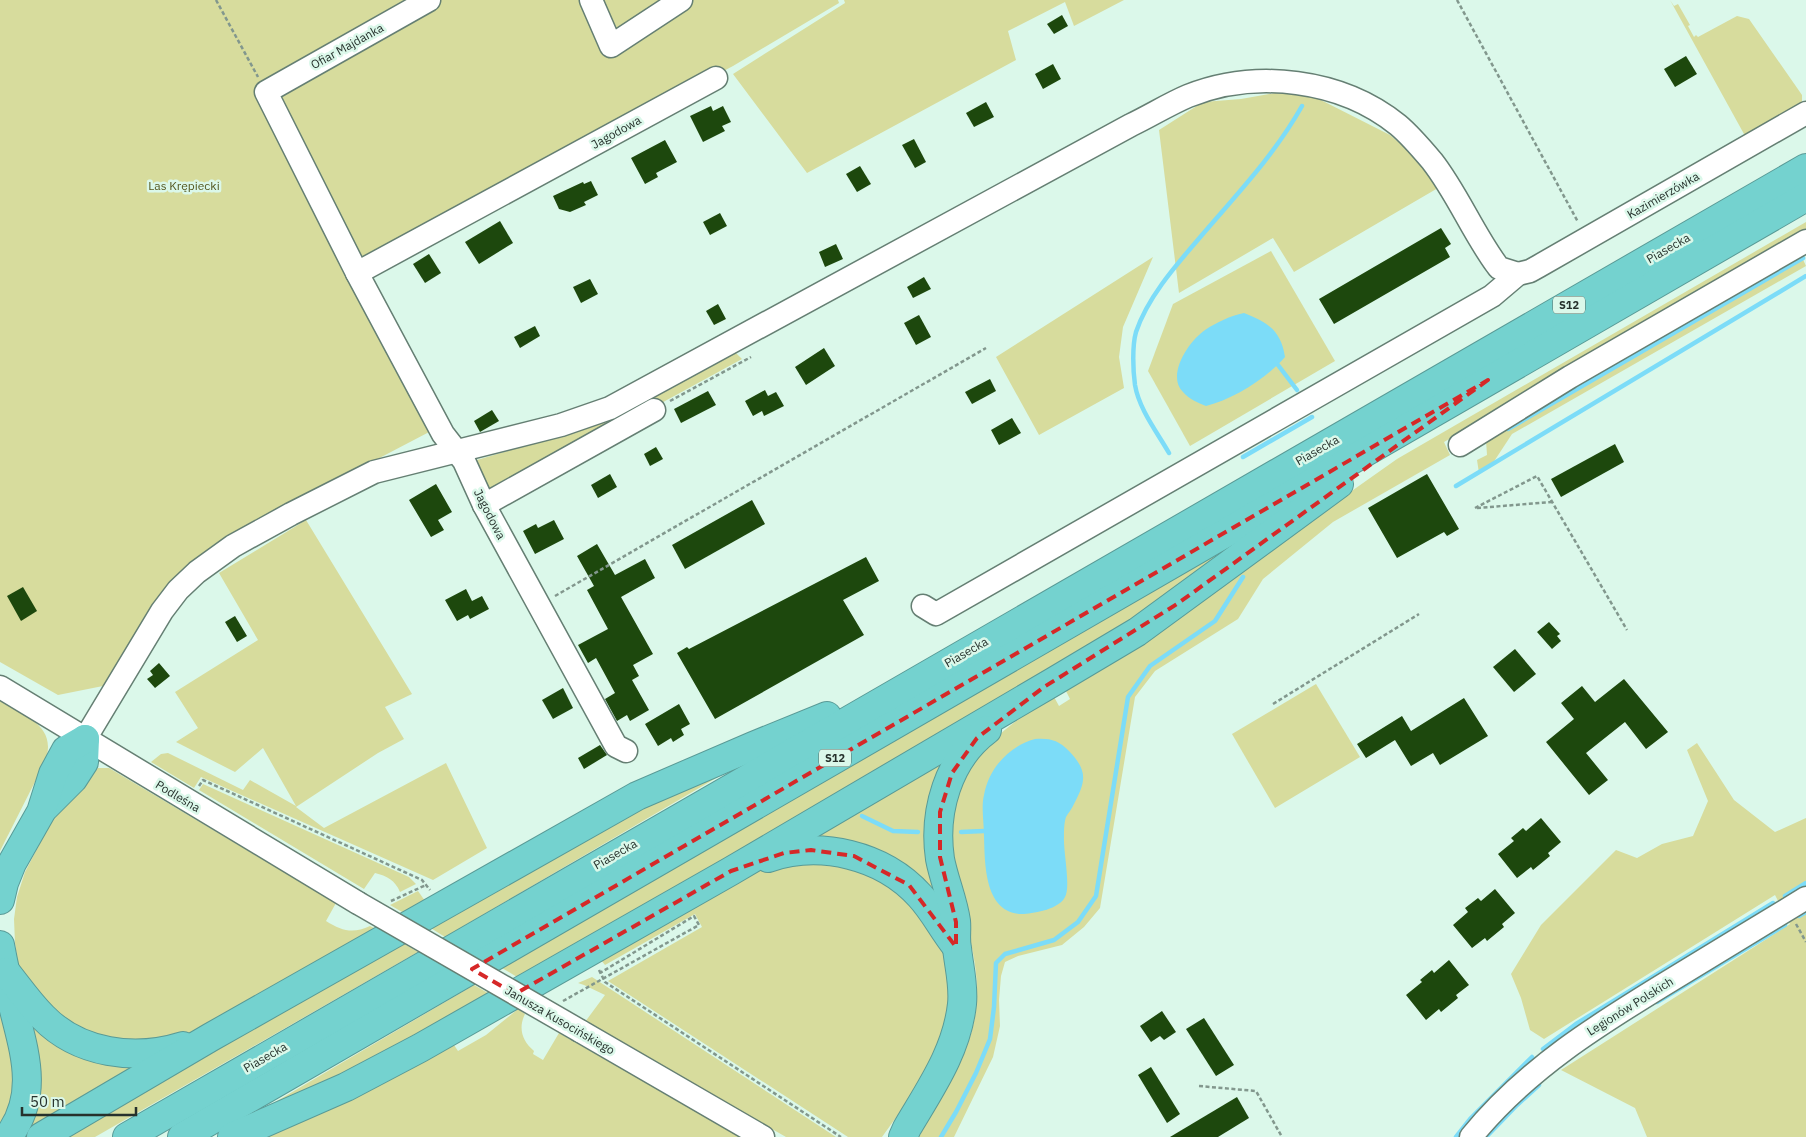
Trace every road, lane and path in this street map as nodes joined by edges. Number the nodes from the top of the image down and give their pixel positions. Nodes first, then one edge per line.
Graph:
1 (216, 0) edge
2 (429, 0) edge
3 (592, 0) edge
4 (681, 0) edge
5 (1457, 0) edge
6 (716, 78) dead end
7 (266, 92) junction
8 (1806, 113) edge
9 (1806, 168) edge
10 (1806, 197) edge
11 (1587, 239) junction
12 (1806, 241) edge
13 (357, 273) junction
14 (1518, 274) junction
15 (986, 348) dead end
16 (751, 357) dead end
17 (1488, 380) junction
18 (654, 410) joint
19 (1460, 445) dead end
20 (456, 451) junction
21 (1552, 502) junction
22 (484, 504) junction
23 (539, 605) junction
24 (923, 606) dead end
25 (1419, 614) dead end
26 (1627, 630) dead end
27 (919, 679) junction
28 (0, 687) edge
29 (1044, 687) junction
30 (1273, 704) dead end
31 (85, 739) junction
32 (626, 751) dead end
33 (203, 780) dead end
34 (731, 871) junction
35 (1806, 898) edge
36 (0, 900) edge
37 (358, 903) joint
38 (384, 904) dead end
39 (0, 946) edge
40 (956, 947) junction
41 (6, 972) junction
42 (600, 973) dead end
43 (606, 982) dead end
44 (557, 1004) dead end
45 (211, 1037) junction
46 (1199, 1086) dead end
47 (902, 1134) edge
48 (8, 1137) edge
49 (42, 1137) edge
50 (127, 1137) edge
51 (182, 1137) edge
52 (232, 1137) edge
53 (763, 1137) edge
54 (842, 1137) edge
55 (1282, 1137) edge
56 (1471, 1137) edge

1 - 7 path
2 - 7 street, Ofiar Majdanka
3 - 4 street
5 - 11 path
6 - 13 street, Jagodowa
7 - 13 street, Jagodowa
8 - 11 street, Kazimierzówka
9 - 27 highway, Piasecka / S12
10 - 17 highway, Piasecka / S12
11 - 14 street, Kazimierzówka
12 - 19 street
13 - 20 street, Jagodowa
14 - 20 street
14 - 24 street, Kazimierzówka
15 - 23 path
16 - 18 path
17 - 29 highway
17 - 51 highway, Piasecka / S12
18 - 22 street
20 - 22 street, Jagodowa
20 - 31 street
21 - 21 path
21 - 26 path
22 - 23 street, Jagodowa
23 - 32 street, Jagodowa
25 - 30 path
27 - 45 highway
27 - 50 highway, Piasecka / S12
28 - 31 street, Podleśna
29 - 34 highway
29 - 40 highway
31 - 36 highway
31 - 37 street, Podleśna
33 - 38 path
34 - 40 highway
34 - 52 highway
35 - 56 street, Legionów Polskich
37 - 53 street, Janusza Kusocińskiego, bridge
39 - 41 highway
40 - 47 highway
41 - 45 highway
41 - 48 highway
42 - 44 path, bridge
43 - 54 path
45 - 49 highway
46 - 55 path

